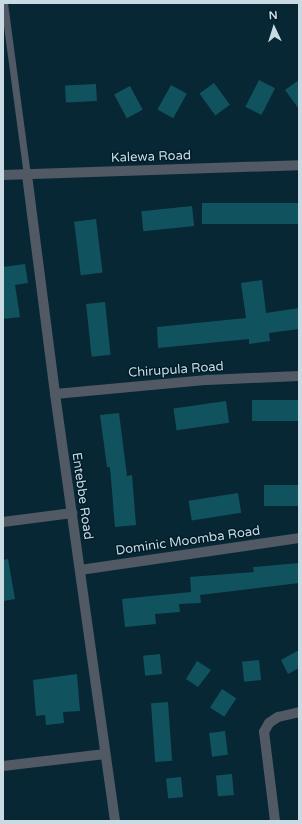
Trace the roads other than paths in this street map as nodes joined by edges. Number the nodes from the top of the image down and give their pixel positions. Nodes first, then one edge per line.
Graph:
1 (4, 3) edge
2 (299, 165) edge
3 (27, 174) junction
4 (3, 175) edge
5 (299, 376) edge
6 (55, 394) junction
7 (72, 513) junction
8 (3, 522) edge
9 (299, 538) edge
10 (80, 570) junction
11 (299, 712) edge
12 (105, 754) junction
13 (3, 766) edge
14 (115, 821) edge
15 (275, 821) edge

1 - 3 lane
2 - 3 street, Kalewa Road
3 - 4 street, Kalewa Road
3 - 6 street, Entebbe Road
5 - 6 street, Chirupula Road
6 - 7 street, Entebbe Road
7 - 8 street
7 - 10 street, Entebbe Road
9 - 10 street, Dominic Moomba Road
10 - 12 street, Entebbe Road
11 - 15 street
12 - 13 street
12 - 14 street, Entebbe Road

